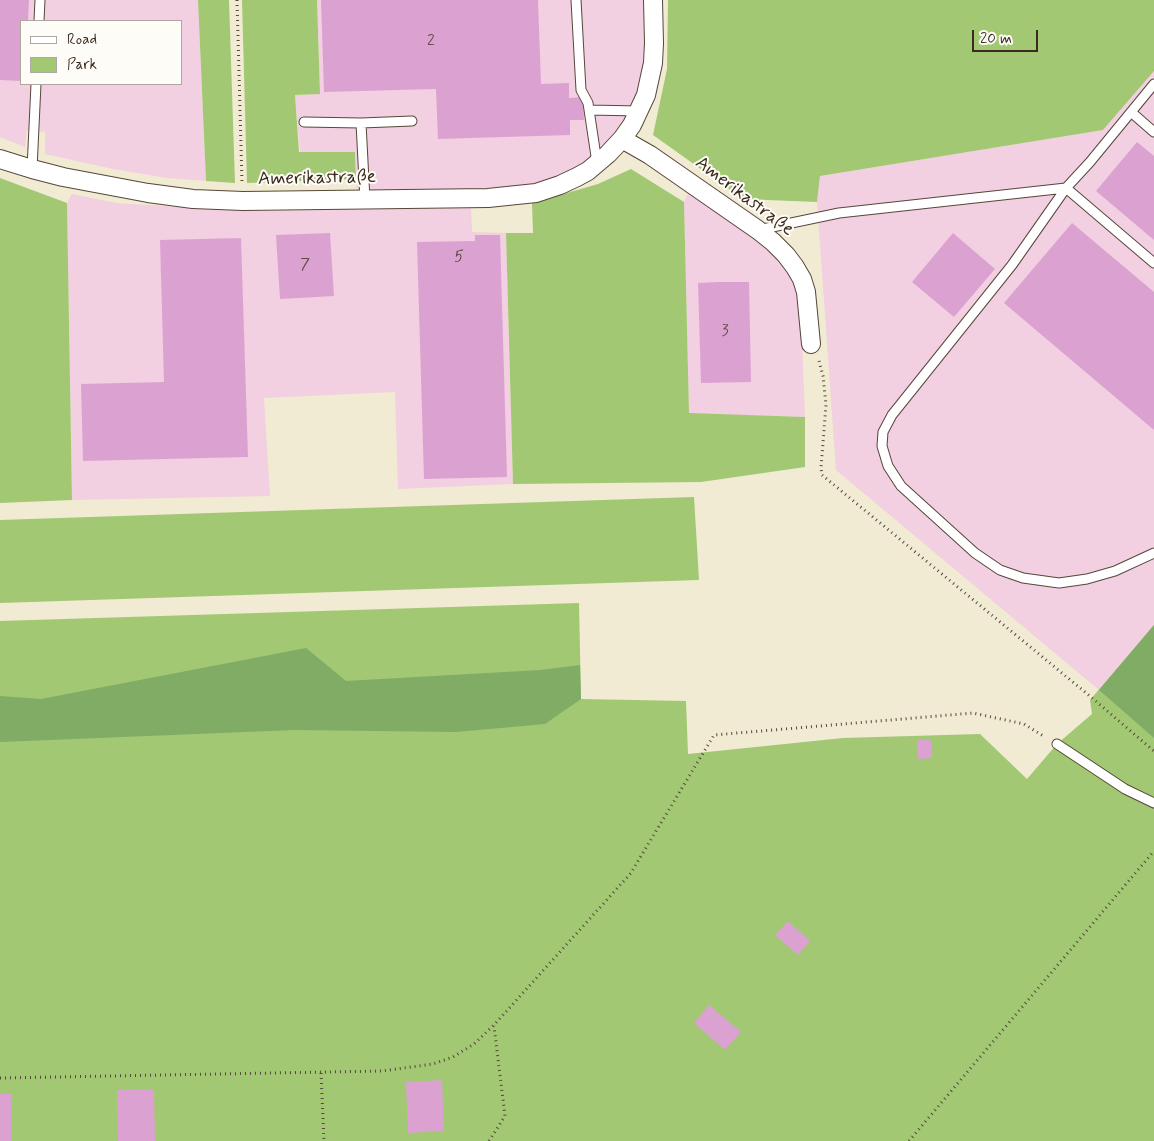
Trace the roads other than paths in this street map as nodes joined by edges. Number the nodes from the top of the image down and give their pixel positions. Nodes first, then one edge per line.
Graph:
1 (40, 0) edge
2 (576, 0) edge
3 (653, 0) edge
4 (39, 20) edge
5 (1154, 84) edge
6 (36, 85) edge
7 (589, 110) junction
8 (639, 111) junction
9 (1131, 112) junction
10 (412, 121) dead end
11 (304, 122) dead end
12 (360, 123) junction
13 (1154, 132) edge
14 (622, 139) junction
15 (0, 159) edge
16 (597, 163) junction
17 (32, 169) junction
18 (1066, 188) junction
19 (365, 200) junction
20 (758, 230) junction
21 (1154, 263) edge
22 (811, 344) road end
23 (1154, 553) edge
24 (1057, 744) road end
25 (1154, 803) edge

1 - 4 lane
2 - 7 lane
3 - 8 street, Amerikastraße
5 - 9 lane
6 - 17 lane
7 - 8 lane
7 - 16 lane
8 - 14 street, Amerikastraße
9 - 13 lane
9 - 18 lane
10 - 12 lane
11 - 12 lane
12 - 19 lane
14 - 16 street, Amerikastraße
14 - 20 street, Amerikastraße
15 - 17 street, Amerikastraße
16 - 19 street, Amerikastraße
17 - 19 street, Amerikastraße
18 - 20 lane
18 - 21 lane
18 - 23 lane
20 - 22 street, Amerikastraße
24 - 25 lane

